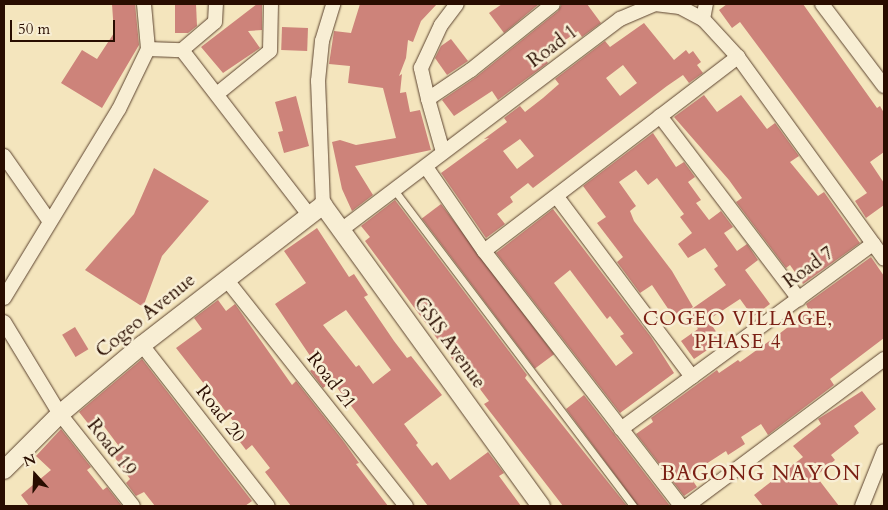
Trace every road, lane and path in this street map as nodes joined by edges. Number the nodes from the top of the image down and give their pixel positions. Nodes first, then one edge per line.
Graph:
1 (144, 4) edge
2 (216, 4) edge
3 (271, 4) edge
4 (333, 4) edge
5 (457, 4) edge
6 (553, 4) edge
7 (706, 4) edge
8 (822, 4) edge
9 (703, 20) junction
10 (148, 48) junction
11 (182, 50) junction
12 (738, 57) junction
13 (884, 86) edge
14 (217, 94) junction
15 (428, 99) junction
16 (660, 116) junction
17 (443, 152) junction
18 (4, 156) edge
19 (426, 167) junction
20 (395, 191) junction
21 (557, 197) junction
22 (316, 210) junction
23 (50, 222) junction
24 (341, 230) junction
25 (873, 244) junction
26 (484, 251) junction
27 (884, 259) edge
28 (226, 279) junction
29 (4, 298) edge
30 (798, 299) junction
31 (4, 322) edge
32 (142, 344) junction
33 (884, 359) edge
34 (692, 377) junction
35 (60, 414) junction
36 (621, 429) junction
37 (884, 451) edge
38 (4, 470) edge
39 (133, 506) edge
40 (268, 506) edge
41 (406, 506) edge
42 (542, 506) edge
43 (633, 506) edge
44 (681, 506) edge
45 (687, 506) edge
46 (862, 506) edge

1 - 10 street
2 - 11 street
3 - 14 street
4 - 22 street
5 - 15 street
6 - 15 street
7 - 9 street
8 - 13 street
9 - 12 street, Road 1
9 - 17 street, Road 1
10 - 11 street
10 - 23 street
11 - 14 street
12 - 16 street
12 - 25 street, Road 1
14 - 22 street
15 - 17 street
16 - 21 street
16 - 30 street
17 - 19 street, Road 1
18 - 23 street
19 - 20 street, Road 1
19 - 26 street
20 - 24 street, Road 1
20 - 43 lane
21 - 26 street
21 - 34 street
22 - 24 street, GSIS Avenue
22 - 28 street, Cogeo Avenue
23 - 29 street
24 - 42 street, GSIS Avenue
25 - 27 street, Road 1
25 - 30 street, Road 7
26 - 36 street
28 - 32 street, Cogeo Avenue
28 - 41 street, Road 21
30 - 34 street, Road 7
31 - 35 street, Road 19
32 - 35 street, Cogeo Avenue
32 - 40 street, Road 20
33 - 45 street
34 - 36 street, Road 7
35 - 38 street, Cogeo Avenue
35 - 39 street, Road 19
36 - 44 street
37 - 46 street

